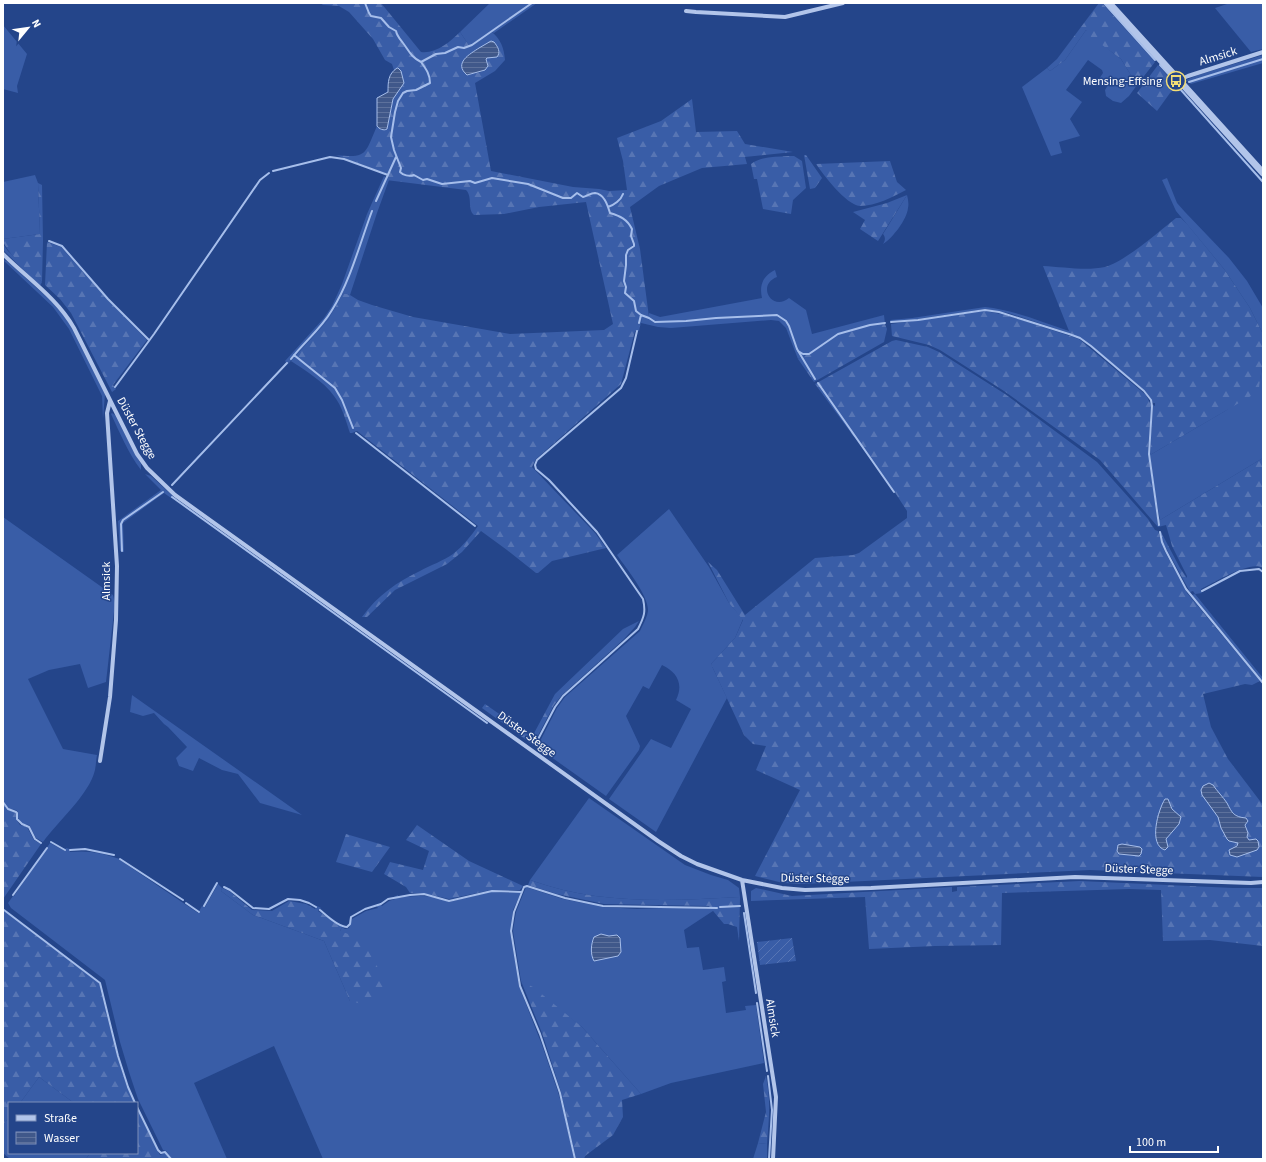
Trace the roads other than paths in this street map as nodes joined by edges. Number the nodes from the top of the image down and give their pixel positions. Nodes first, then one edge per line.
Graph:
1 (842, 3) edge
2 (1109, 3) edge
3 (686, 11) dead end
4 (1263, 52) edge
5 (1179, 80) junction
6 (1263, 173) edge
7 (3, 254) edge
8 (110, 400) junction
9 (100, 761) dead end
10 (742, 880) junction
11 (1263, 882) edge
12 (773, 1159) edge

1 - 3 street
2 - 5 street
4 - 5 street, Almsick
5 - 6 street
7 - 8 street, Düster Stegge
8 - 9 street, Almsick
8 - 10 street, Düster Stegge
10 - 11 street, Düster Stegge
10 - 12 street, Almsick

